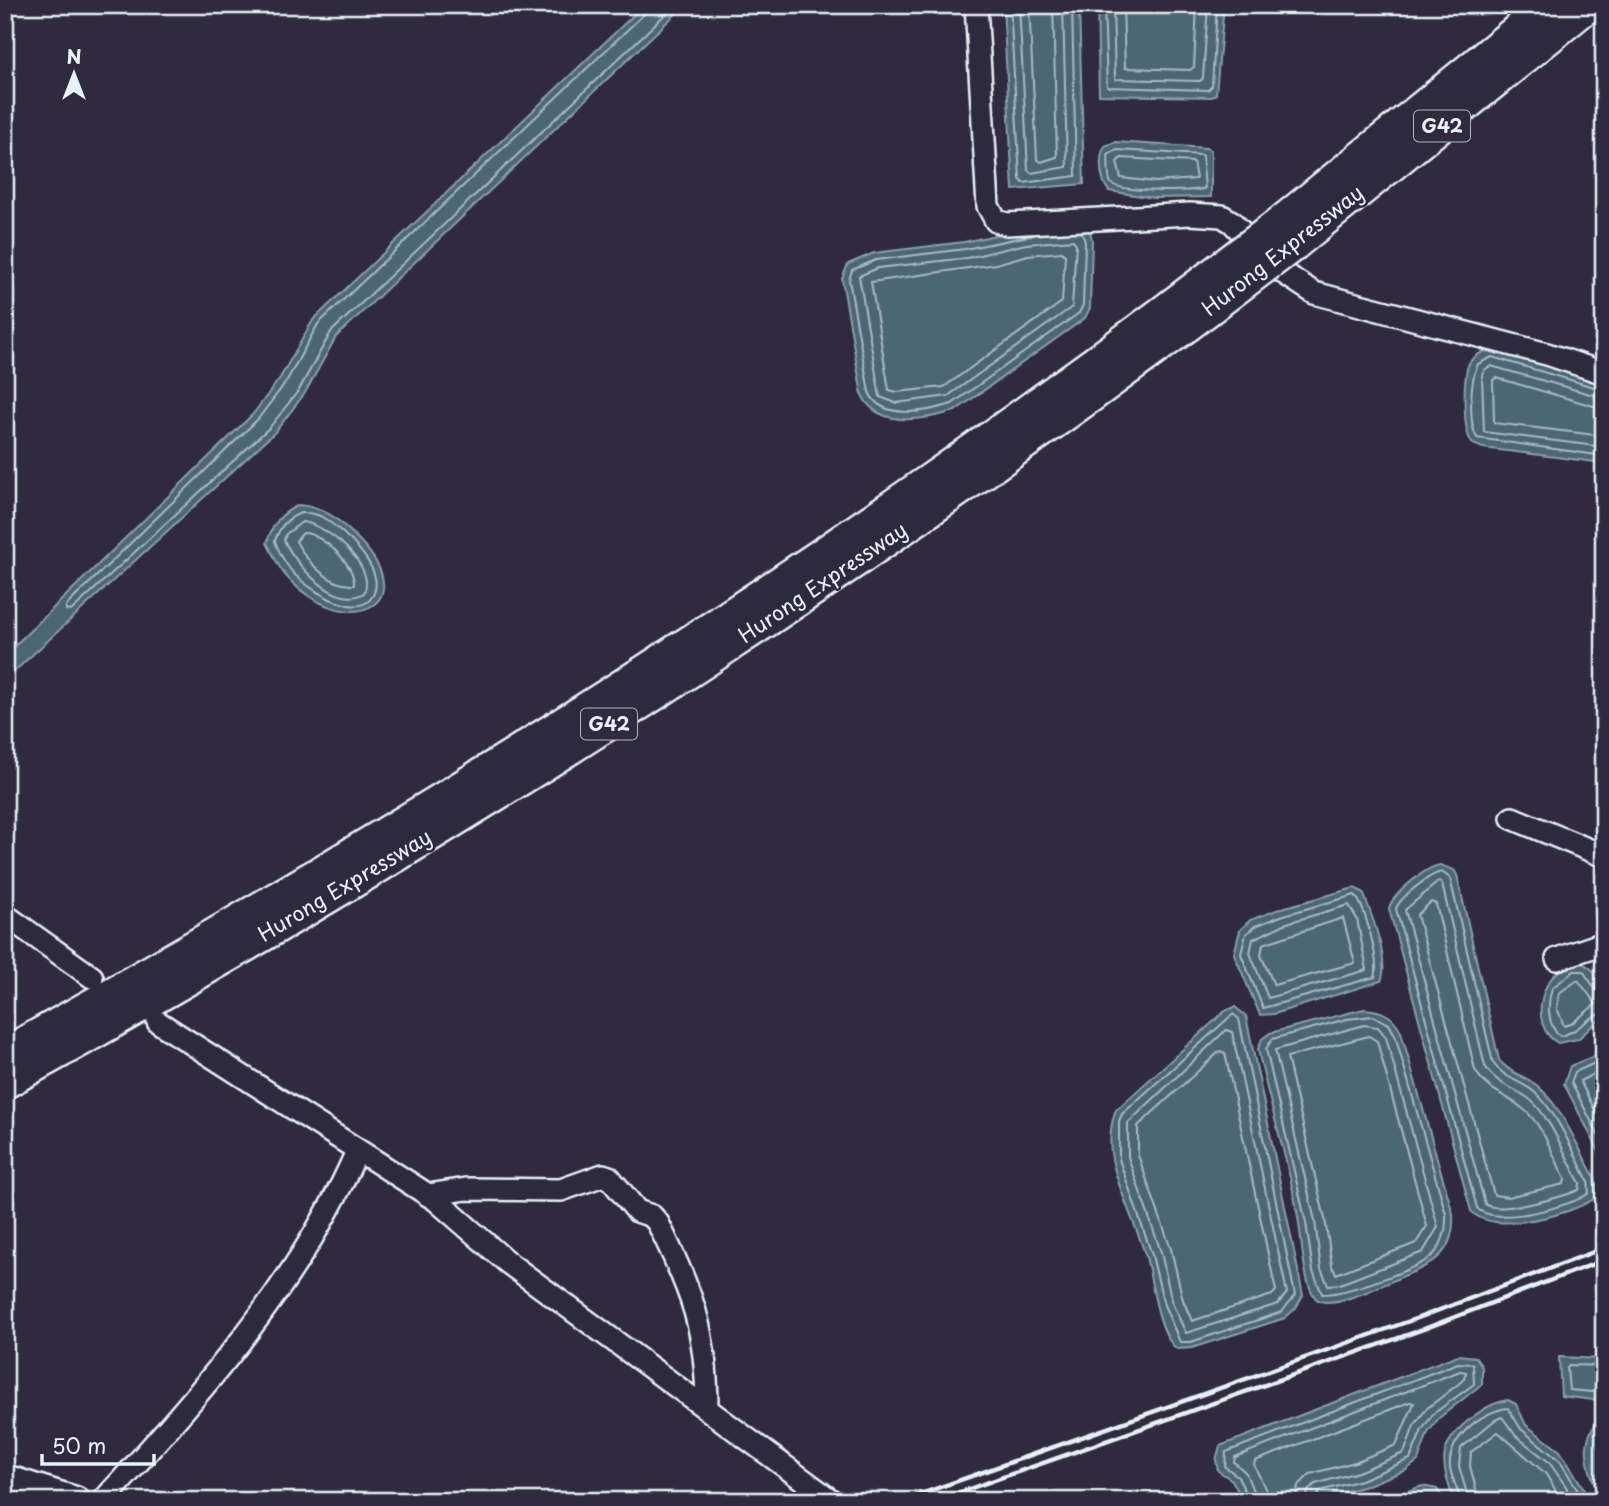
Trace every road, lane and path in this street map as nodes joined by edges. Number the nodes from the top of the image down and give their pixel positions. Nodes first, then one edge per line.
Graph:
1 (976, 5) edge
2 (1549, 5) edge
3 (1588, 5) edge
4 (1286, 234) junction
5 (1178, 317) junction
6 (1604, 373) edge
7 (1512, 818) dead end
8 (1604, 856) edge
9 (5, 915) edge
10 (1604, 943) edge
11 (1557, 959) dead end
12 (92, 977) dead end
13 (158, 1022) dead end
14 (5, 1054) edge
15 (5, 1082) edge
16 (357, 1151) junction
17 (428, 1195) junction
18 (707, 1409) junction
19 (5, 1479) edge
20 (75, 1501) edge
21 (103, 1501) edge
22 (832, 1501) edge

1 - 6 street
2 - 4 highway, Hurong Expressway / G42
3 - 4 highway, Hurong Expressway / G42
4 - 5 highway, Hurong Expressway / G42, bridge
5 - 14 highway, Hurong Expressway / G42
5 - 15 highway, Hurong Expressway / G42
7 - 8 street
9 - 12 street
10 - 11 street
13 - 16 street
16 - 17 street
16 - 21 street
17 - 18 street
17 - 18 street
18 - 22 street
19 - 20 main road

